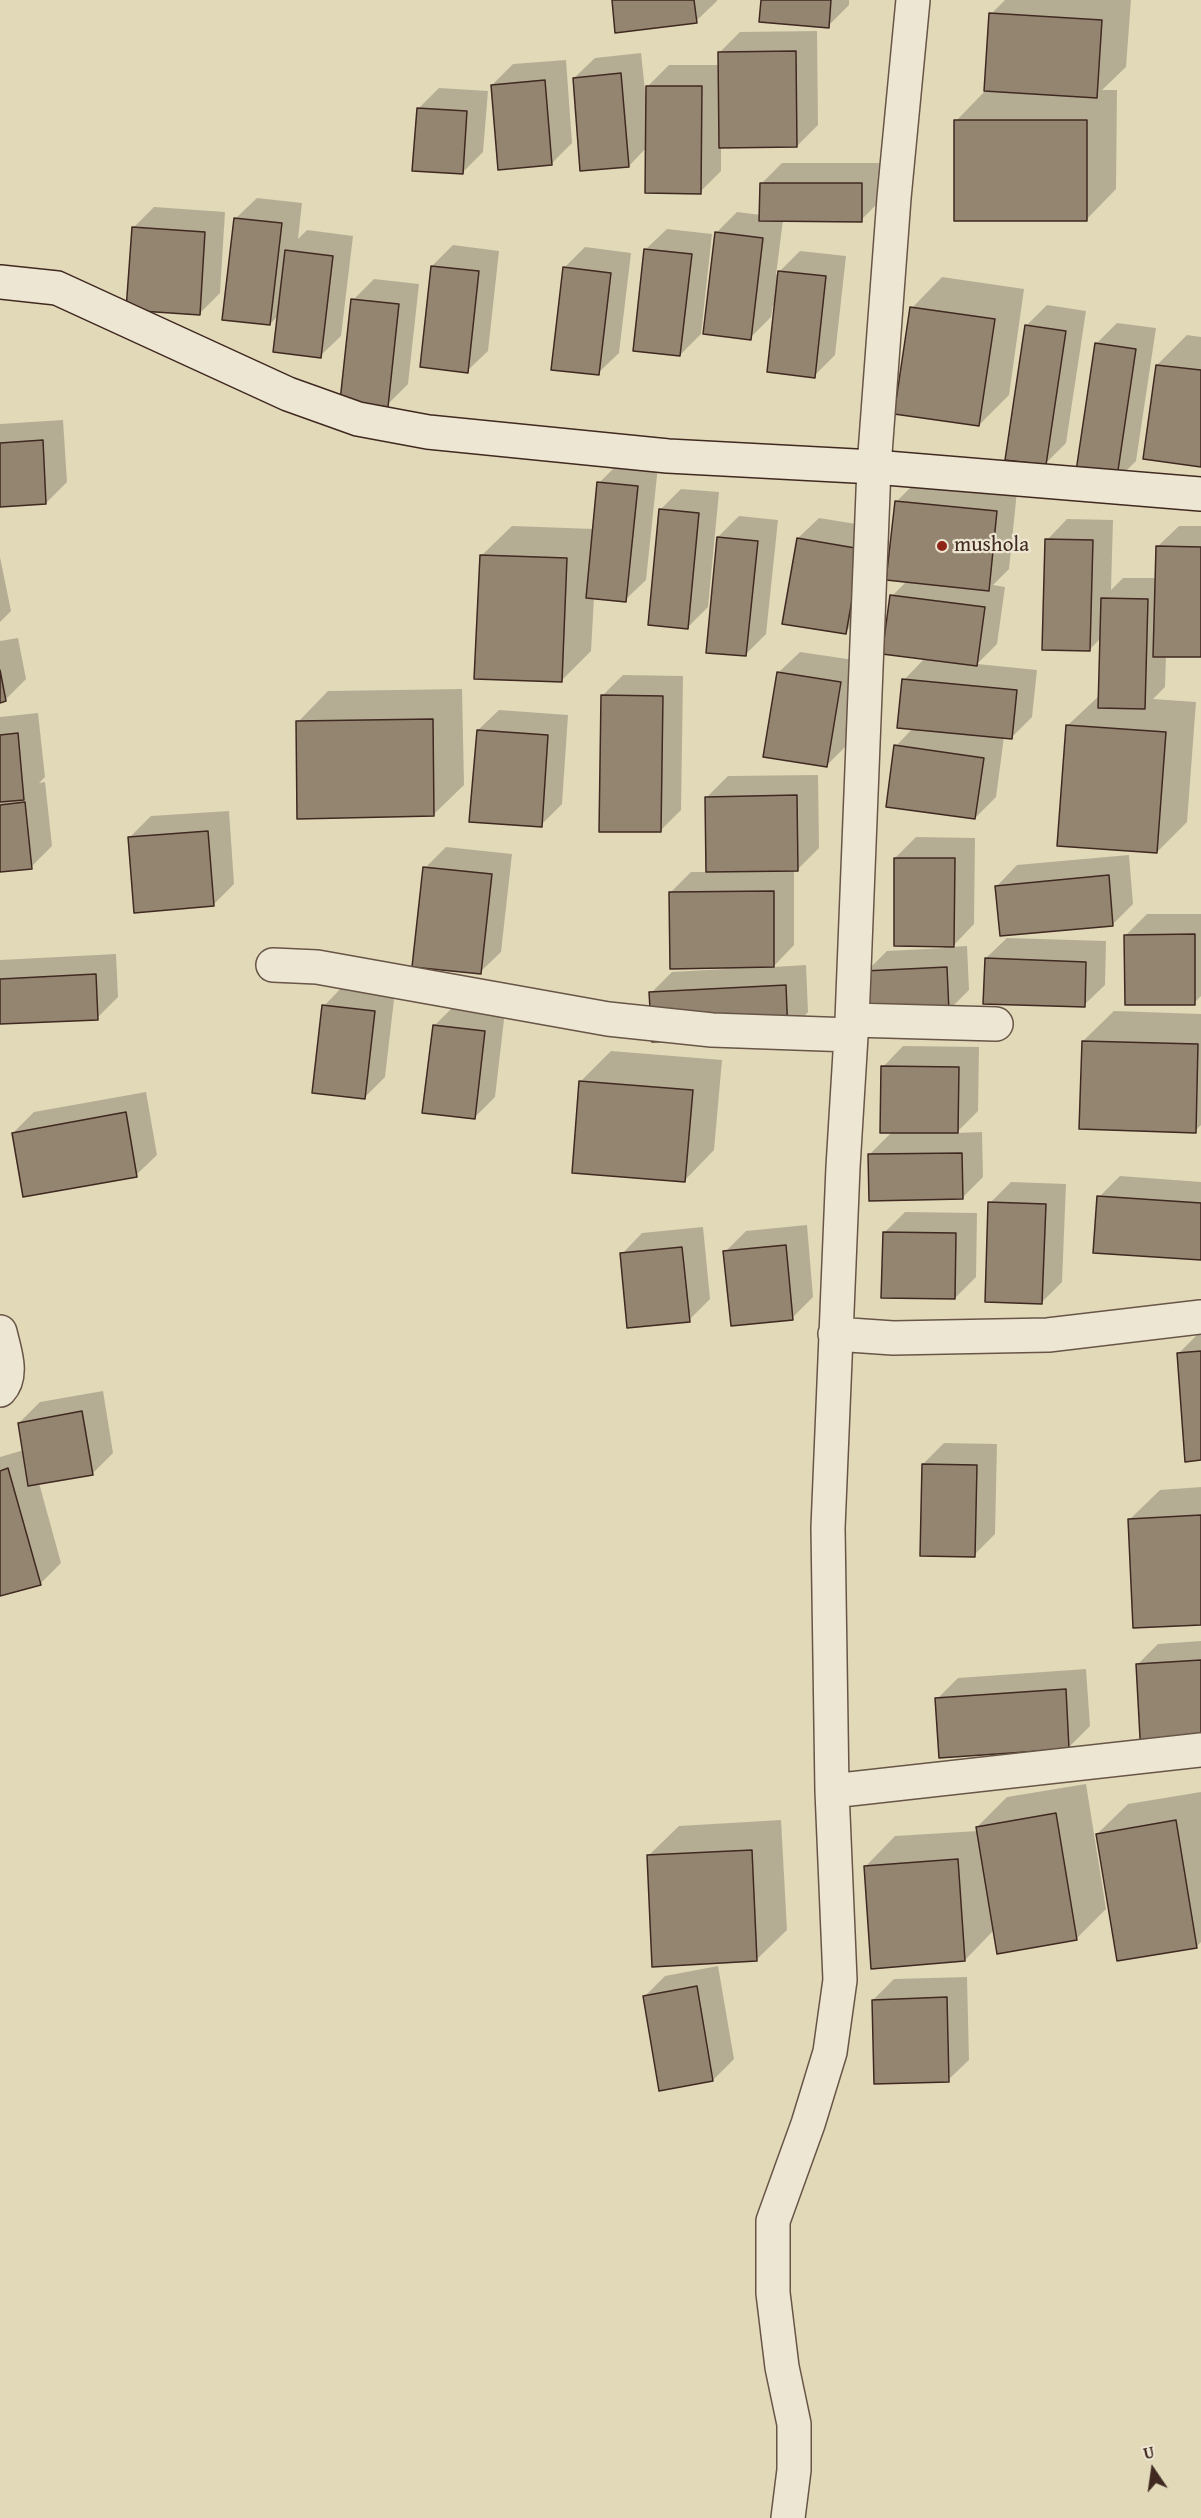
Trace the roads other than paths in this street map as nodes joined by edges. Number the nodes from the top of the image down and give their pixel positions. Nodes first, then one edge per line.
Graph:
1 (913, 0) edge
2 (0, 282) edge
3 (874, 467) junction
4 (1201, 494) edge
5 (273, 965) dead end
6 (996, 1024) dead end
7 (851, 1028) junction
8 (1201, 1317) edge
9 (0, 1332) edge
10 (836, 1334) junction
11 (0, 1390) edge
12 (1201, 1750) edge
13 (832, 1791) junction
14 (788, 2518) edge

1 - 3 street
2 - 3 street
3 - 4 street
3 - 7 street
5 - 7 street
6 - 7 street
7 - 10 street
8 - 10 street
9 - 11 street
10 - 13 street
12 - 13 street
13 - 14 street

